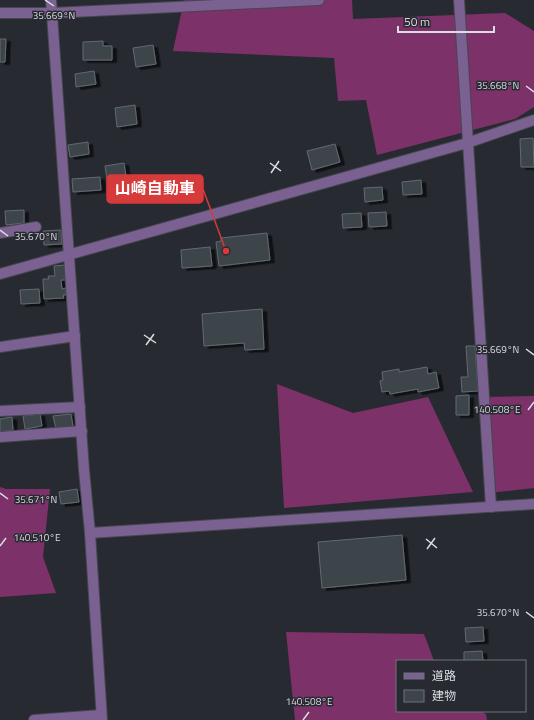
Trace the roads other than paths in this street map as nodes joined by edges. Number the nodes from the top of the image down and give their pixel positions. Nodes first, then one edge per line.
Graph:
1 (51, 0) edge
2 (319, 0) edge
3 (459, 0) edge
4 (179, 3) edge
5 (0, 13) edge
6 (52, 13) junction
7 (534, 120) edge
8 (468, 143) junction
9 (36, 227) dead end
10 (0, 233) edge
11 (69, 255) junction
12 (0, 274) edge
13 (75, 336) junction
14 (0, 347) edge
15 (80, 406) junction
16 (0, 411) edge
17 (82, 431) junction
18 (0, 437) edge
19 (534, 504) edge
20 (491, 506) junction
21 (90, 533) junction
22 (102, 718) edge
23 (34, 720) edge

1 - 6 street
2 - 4 street
3 - 8 street
4 - 6 street
5 - 6 street
6 - 11 street
7 - 8 street
8 - 11 street
8 - 20 street
9 - 10 street
11 - 12 street
11 - 13 street
13 - 14 street
13 - 15 street
15 - 16 street
15 - 17 street
17 - 18 street
17 - 21 street
19 - 20 street
20 - 21 street
21 - 22 street
22 - 23 street

